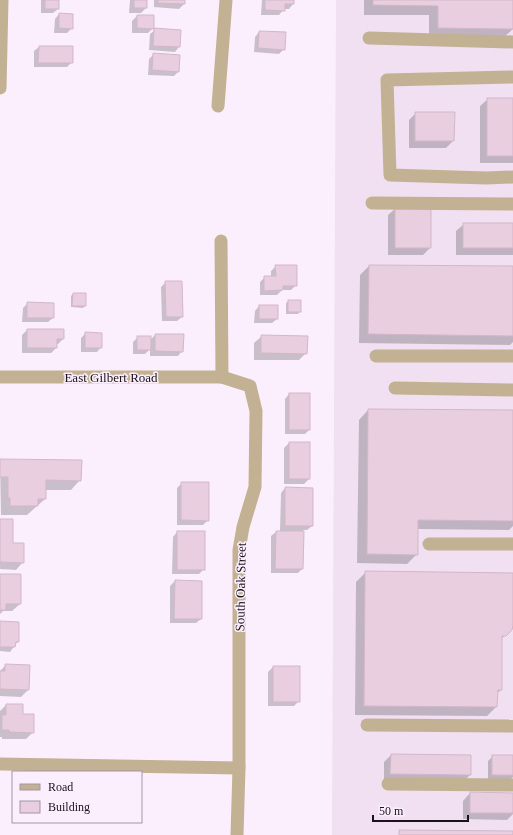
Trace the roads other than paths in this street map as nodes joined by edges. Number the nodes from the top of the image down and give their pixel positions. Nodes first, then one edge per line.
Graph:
1 (2, 0) edge
2 (226, 0) edge
3 (369, 38) dead end
4 (513, 42) edge
5 (513, 77) edge
6 (0, 88) edge
7 (218, 106) dead end
8 (513, 177) edge
9 (372, 203) dead end
10 (513, 204) edge
11 (221, 241) dead end
12 (376, 356) dead end
13 (513, 356) edge
14 (0, 377) edge
15 (222, 377) junction
16 (395, 388) dead end
17 (513, 390) edge
18 (429, 544) dead end
19 (513, 544) edge
20 (367, 725) dead end
21 (513, 726) edge
22 (0, 764) edge
23 (239, 768) junction
24 (388, 784) dead end
25 (513, 785) edge
26 (237, 835) edge

1 - 6 street
2 - 7 street
3 - 4 street
5 - 8 street
9 - 10 street
11 - 15 street
12 - 13 street
14 - 15 street, East Gilbert Road
15 - 23 street, South Oak Street
16 - 17 street
18 - 19 street
20 - 21 street
22 - 23 street
23 - 26 street, South Oak Street
24 - 25 street

